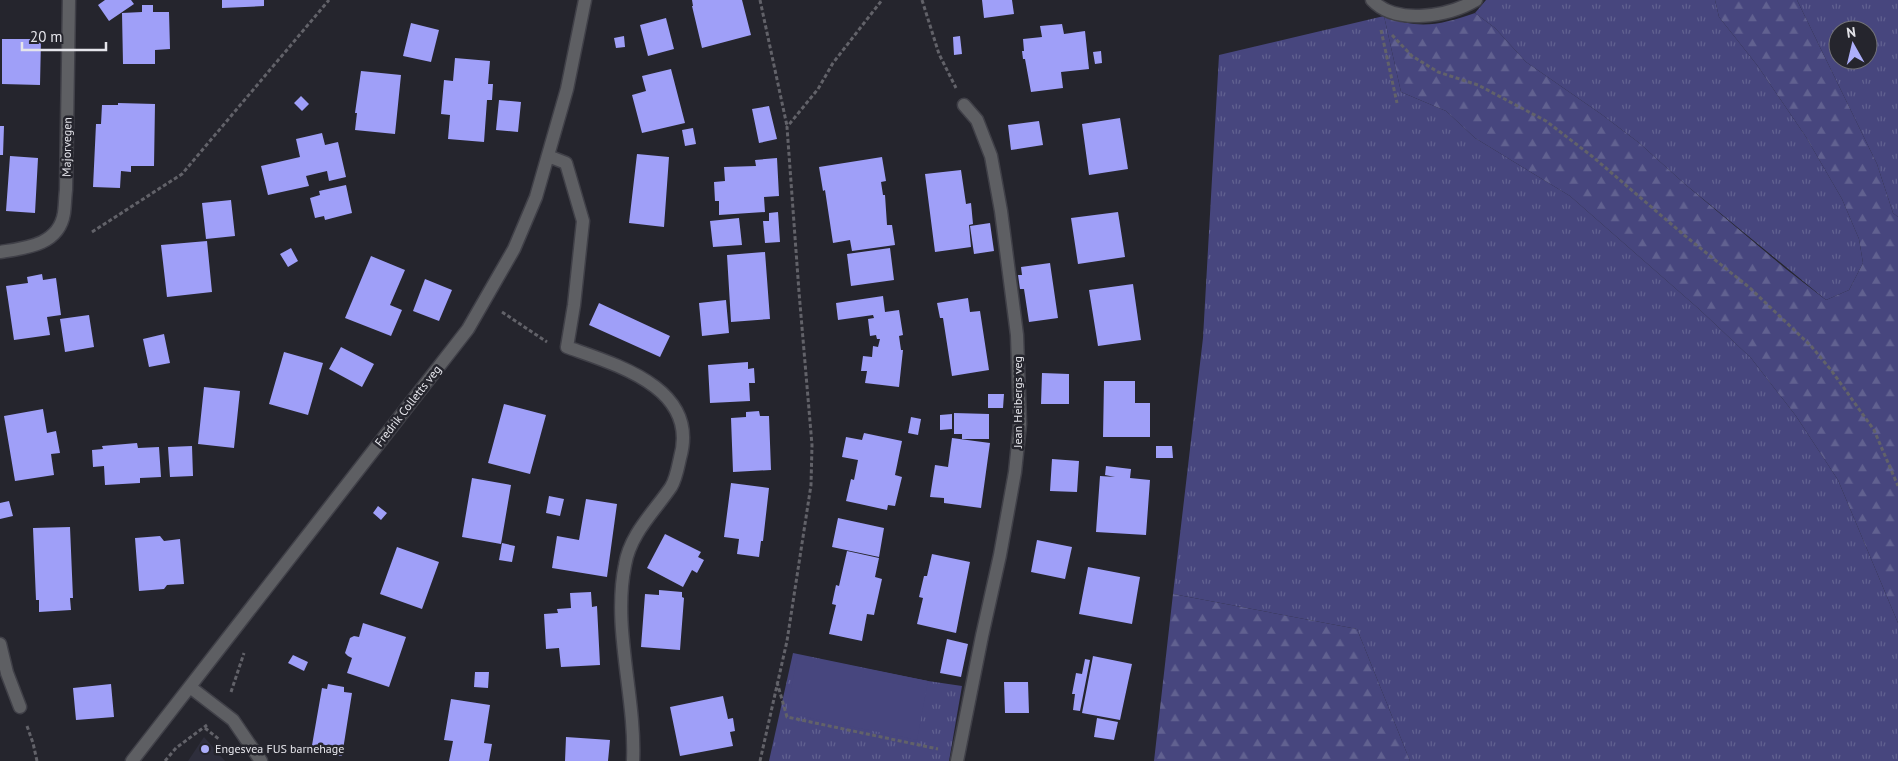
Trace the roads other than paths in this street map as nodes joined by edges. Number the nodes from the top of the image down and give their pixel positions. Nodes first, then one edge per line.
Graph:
1 (69, 0) edge
2 (585, 0) edge
3 (1476, 0) edge
4 (1374, 1) edge
5 (964, 105) road end
6 (548, 156) junction
7 (0, 252) edge
8 (0, 644) edge
9 (190, 687) junction
10 (20, 707) road end
11 (958, 757) edge
12 (132, 761) edge
13 (262, 761) edge
14 (633, 761) edge

1 - 7 street, Majorvegen
2 - 6 street, Fredrik Colletts veg
3 - 4 street
5 - 11 street, Jean Heibergs veg
6 - 9 street, Fredrik Colletts veg
6 - 14 street
8 - 10 street
9 - 12 street, Fredrik Colletts veg
9 - 13 street

